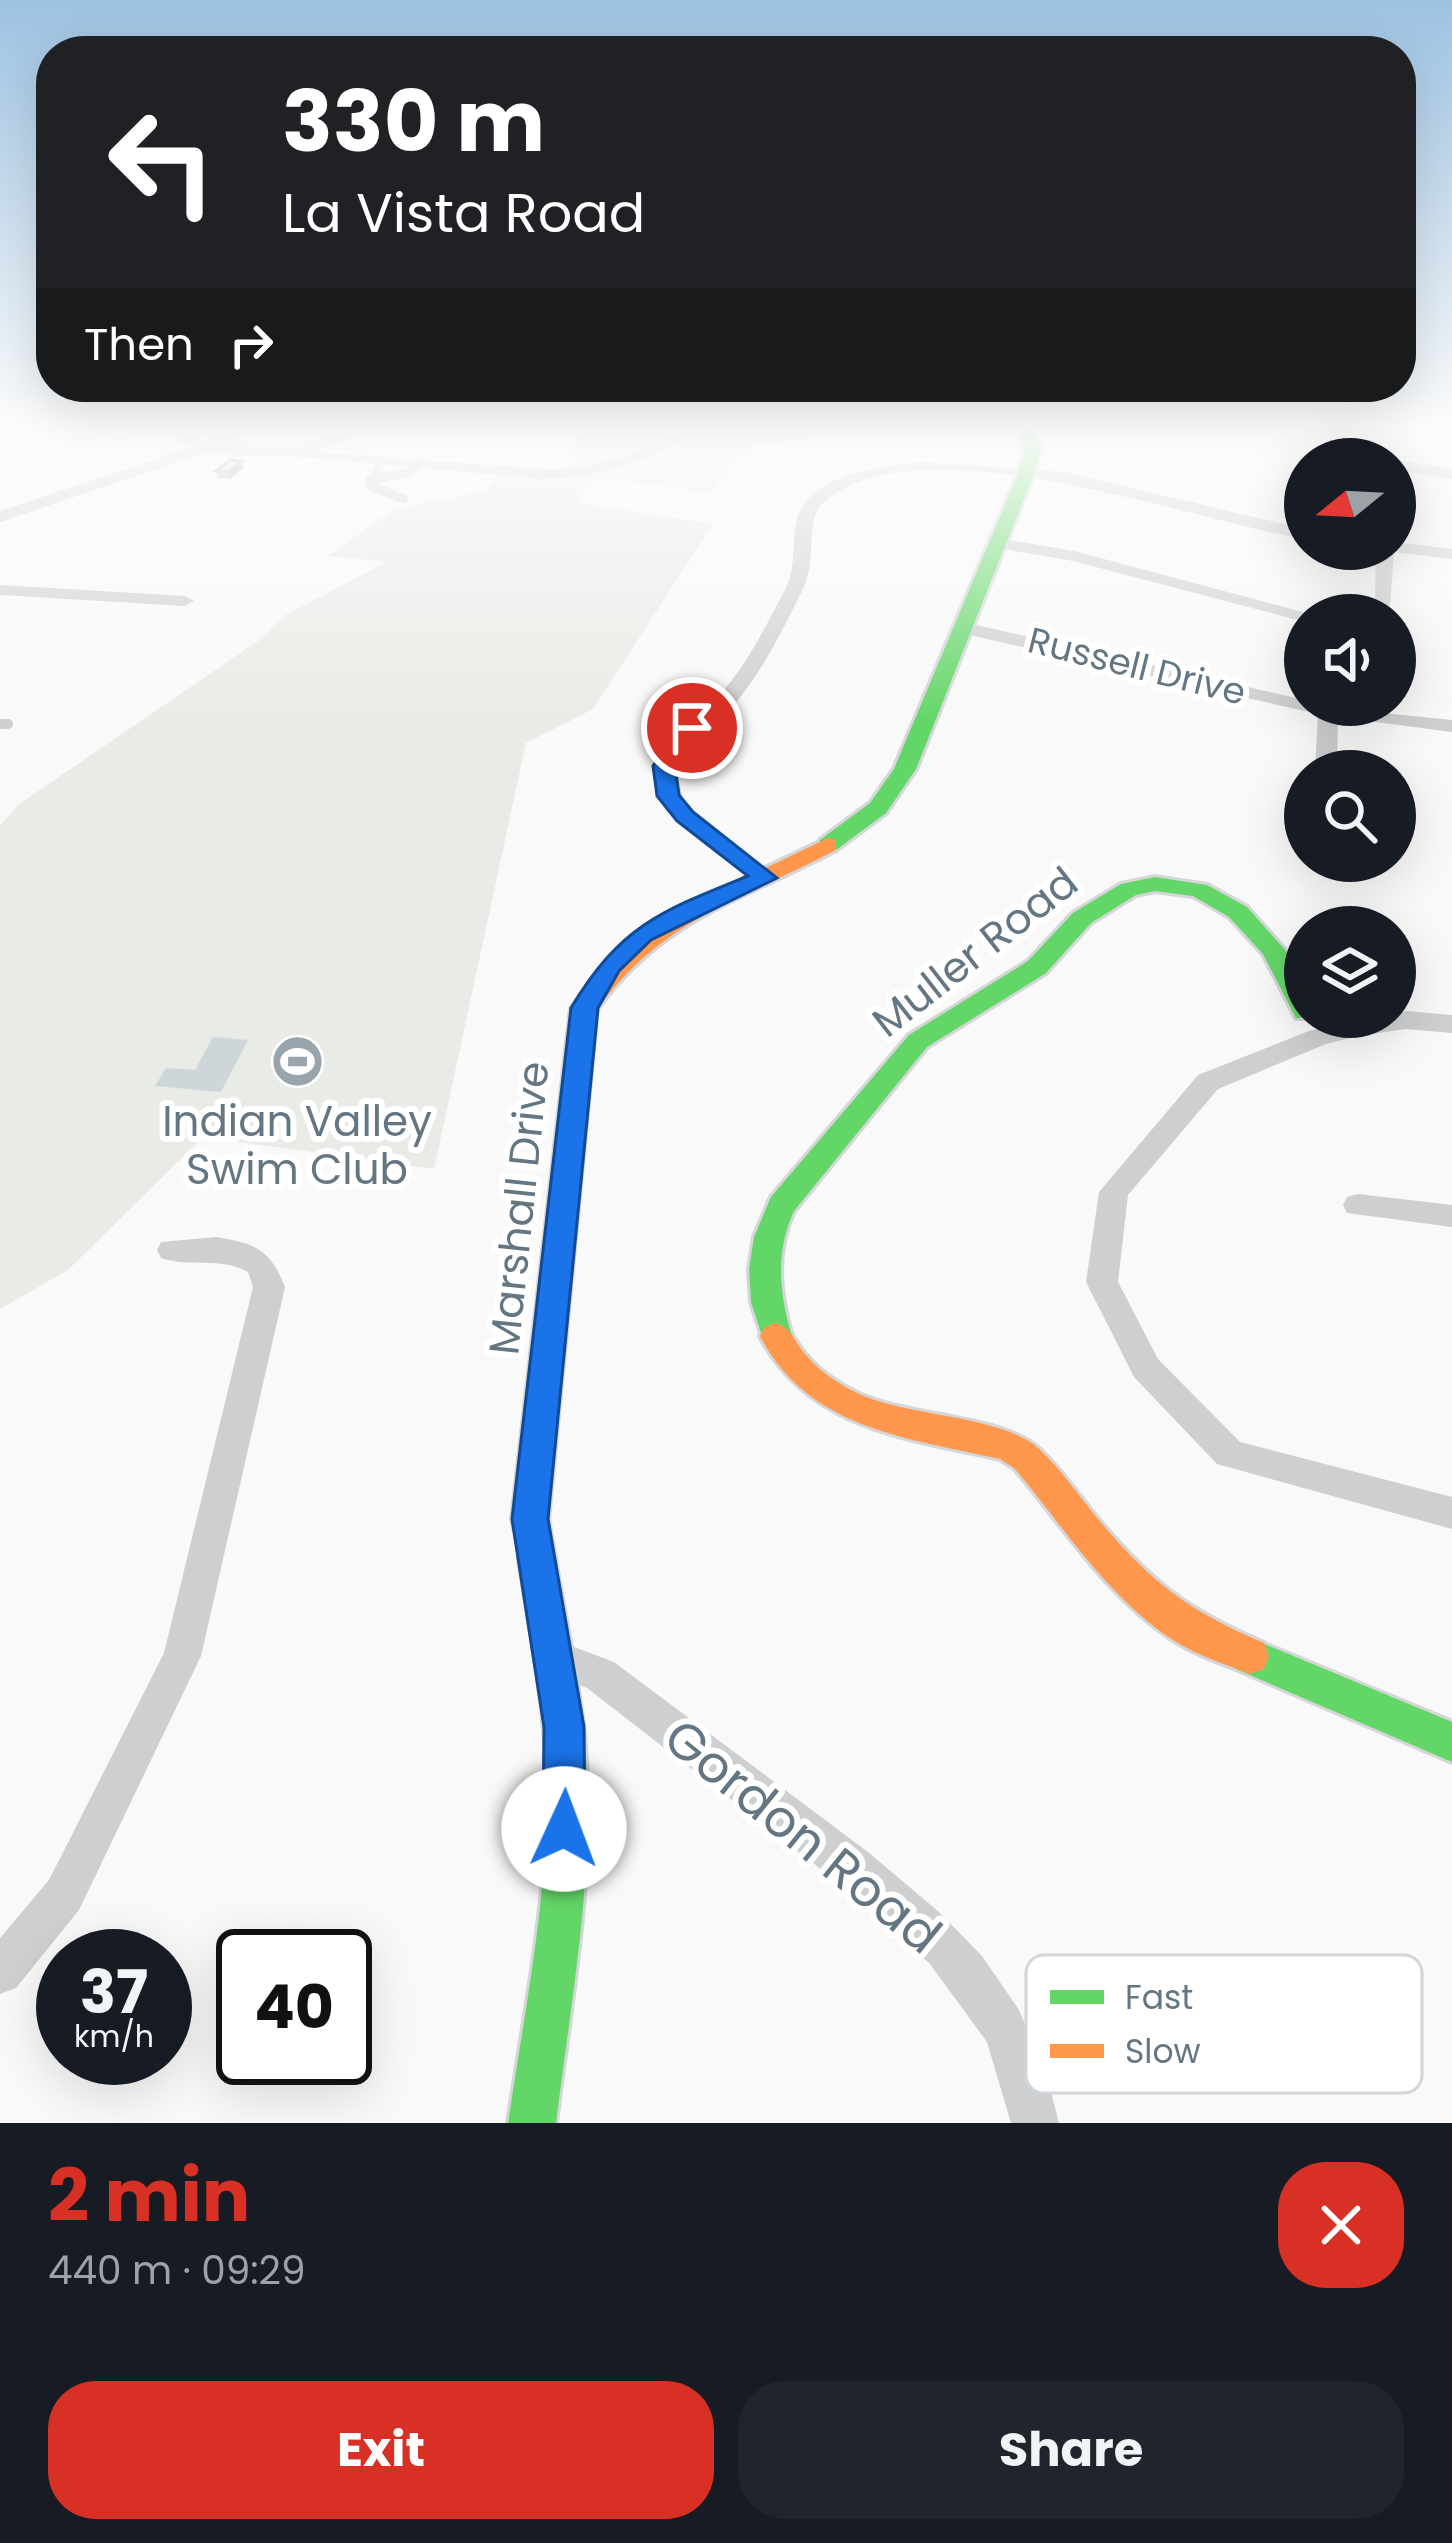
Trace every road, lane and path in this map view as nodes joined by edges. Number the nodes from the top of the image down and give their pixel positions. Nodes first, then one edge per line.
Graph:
1 (800, 524) edge
2 (1006, 524) edge
3 (1238, 524) edge
4 (1284, 531) edge
5 (998, 543) junction
6 (1416, 550) edge
7 (1452, 554) edge
8 (0, 590) edge
9 (185, 602) dead end
10 (1284, 611) edge
11 (963, 628) junction
12 (1284, 703) edge
13 (1416, 722) edge
14 (1452, 726) edge
15 (765, 878) junction
16 (1284, 971) edge
17 (1416, 1021) edge
18 (1452, 1024) edge
19 (1284, 1037) edge
20 (1358, 1205) dead end
21 (1452, 1216) edge
22 (172, 1250) dead end
23 (1452, 1513) edge
24 (553, 1657) junction
25 (1452, 1742) edge
26 (0, 1972) edge
27 (1026, 2085) edge
28 (1028, 2093) edge
29 (532, 2123) edge
30 (1035, 2123) edge

1 - 15 street
2 - 5 street, Marshall Drive
3 - 4 street
5 - 10 street
5 - 11 street, Marshall Drive
6 - 7 street
8 - 9 street
11 - 12 street, Russell Drive
11 - 15 street, Marshall Drive
13 - 14 street, Russell Drive
15 - 24 street, Marshall Drive
16 - 25 street, Muller Road
17 - 18 street
19 - 23 street
20 - 21 street
22 - 26 street
24 - 27 street, Gordon Road
24 - 29 street, Marshall Drive
28 - 30 street, Gordon Road

